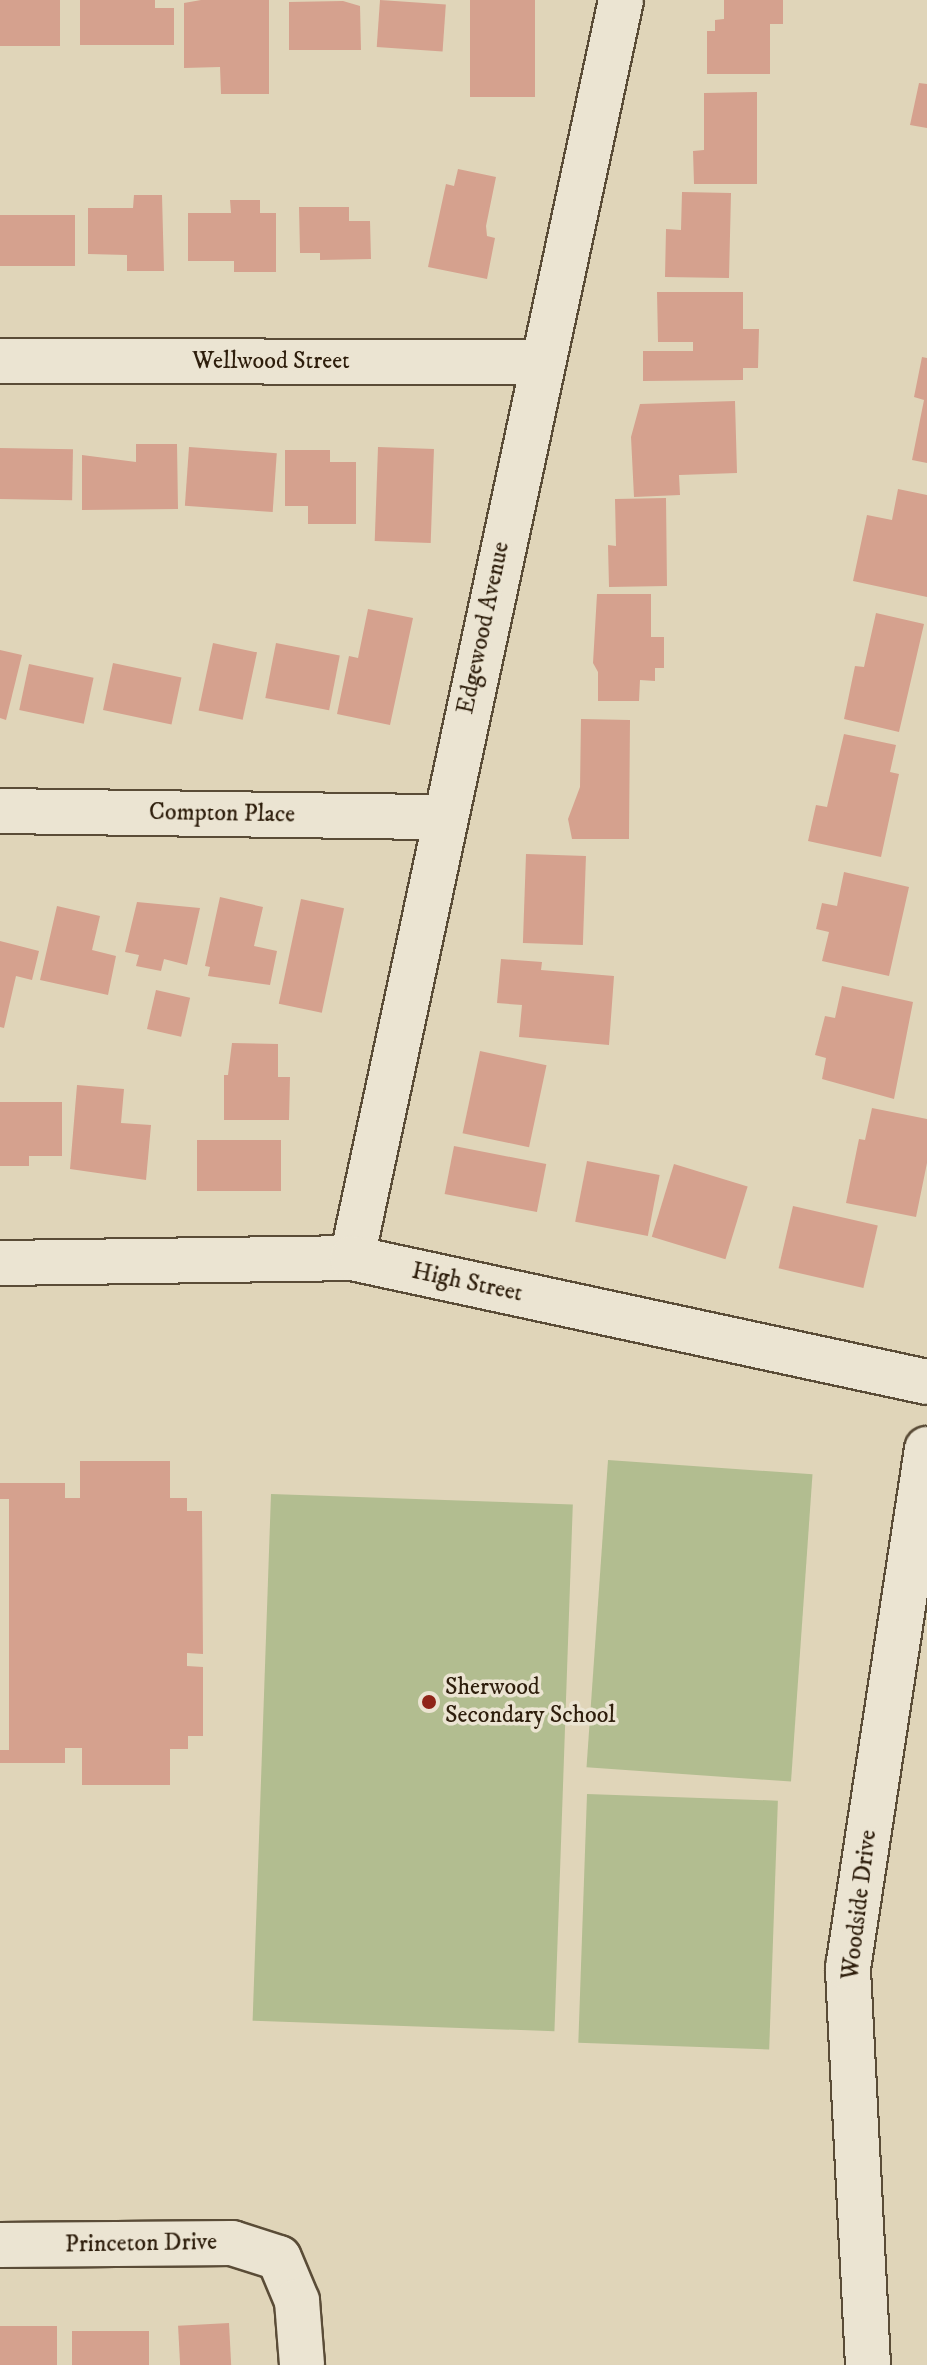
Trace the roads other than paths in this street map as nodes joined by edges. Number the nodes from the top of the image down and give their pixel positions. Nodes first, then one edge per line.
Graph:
1 (621, 0) edge
2 (0, 361) edge
3 (542, 362) junction
4 (0, 811) edge
5 (443, 817) junction
6 (352, 1258) junction
7 (0, 1263) edge
8 (927, 1382) edge
9 (927, 1449) edge
10 (0, 2245) edge
11 (302, 2365) edge
12 (868, 2365) edge

1 - 3 street, Edgewood Avenue
2 - 3 street, Wellwood Street
3 - 5 street, Edgewood Avenue
4 - 5 street, Compton Place
5 - 6 street, Edgewood Avenue
6 - 7 street, High Street
6 - 8 street, High Street
9 - 12 street, Woodside Drive
10 - 11 street, Princeton Drive

